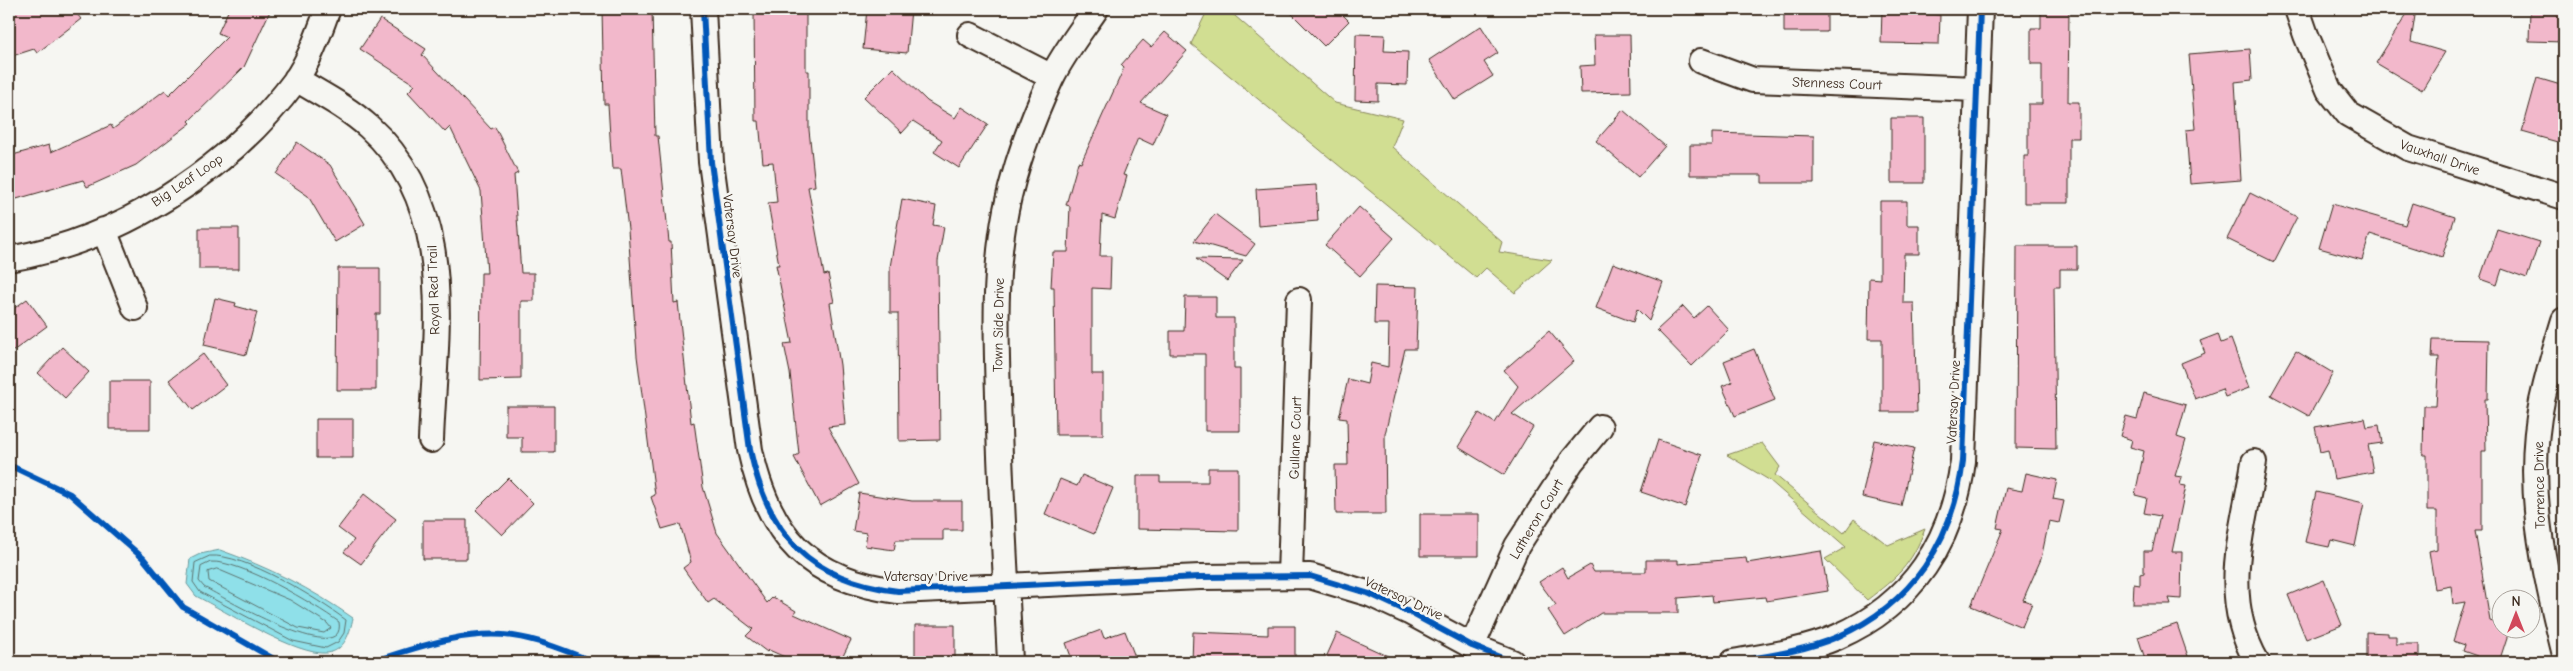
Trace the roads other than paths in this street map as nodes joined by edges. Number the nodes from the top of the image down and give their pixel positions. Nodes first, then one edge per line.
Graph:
1 (328, 9) edge
2 (703, 9) edge
3 (1096, 9) edge
4 (1980, 9) edge
5 (2297, 9) edge
6 (970, 35) dead end
7 (1701, 61) dead end
8 (1052, 77) junction
9 (296, 79) junction
10 (1976, 89) junction
11 (2564, 197) edge
12 (104, 230) junction
13 (9, 259) edge
14 (1299, 300) dead end
15 (135, 308) dead end
16 (2564, 320) edge
17 (1600, 427) dead end
18 (431, 440) dead end
19 (2254, 462) dead end
20 (1290, 576) junction
21 (1007, 586) junction
22 (1472, 646) junction
23 (2564, 651) edge
24 (1010, 662) edge
25 (1512, 662) edge
26 (1733, 662) edge
27 (2257, 662) edge

1 - 9 street, Big Leaf Loop
2 - 21 street, Vatersay Drive
3 - 8 street, Town Side Drive
4 - 10 street, Vatersay Drive
5 - 11 street, Vauxhall Drive
6 - 8 street
7 - 10 street, Stenness Court
8 - 21 street, Town Side Drive
9 - 12 street, Big Leaf Loop
9 - 18 street, Royal Red Trail
10 - 26 street, Vatersay Drive
12 - 13 street, Big Leaf Loop
12 - 15 street
14 - 20 street, Gullane Court
16 - 23 street, Torrence Drive
17 - 22 street, Latheron Court
19 - 27 street
20 - 21 street, Vatersay Drive
20 - 22 street, Vatersay Drive
21 - 24 street, Town Side Drive
22 - 25 street, Vatersay Drive

